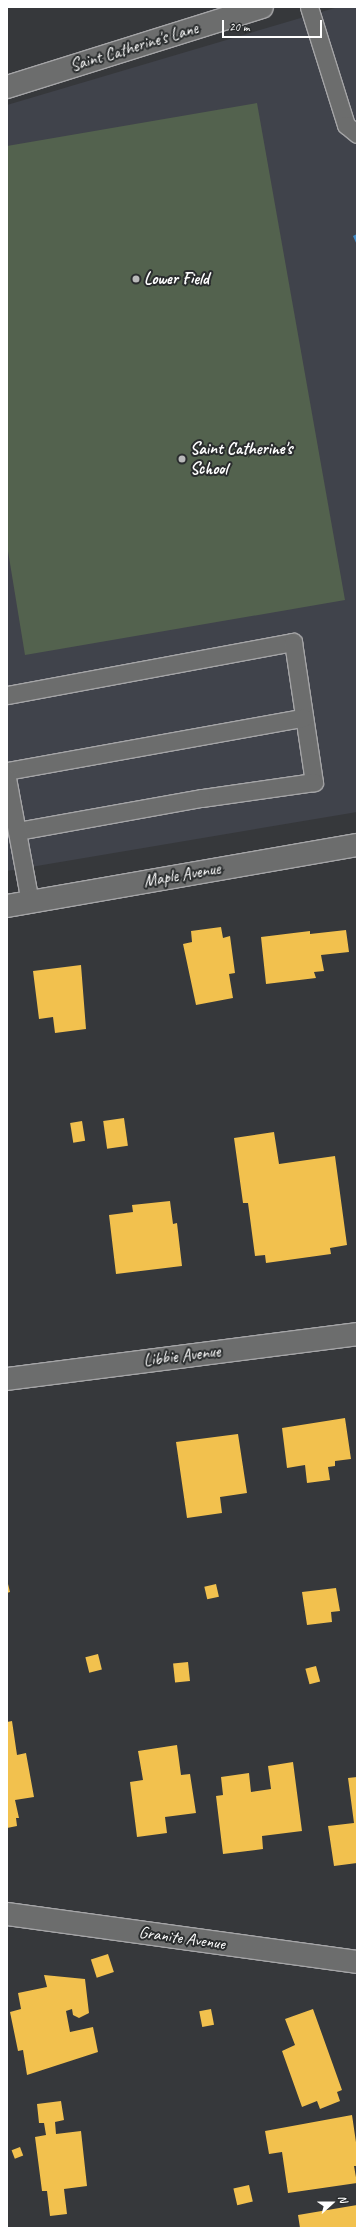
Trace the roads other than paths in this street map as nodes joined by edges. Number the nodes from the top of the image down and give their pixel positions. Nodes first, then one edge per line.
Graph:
1 (262, 7) edge
2 (309, 7) edge
3 (7, 87) edge
4 (357, 134) edge
5 (7, 695) edge
6 (303, 718) junction
7 (7, 771) edge
8 (7, 778) edge
9 (17, 832) junction
10 (357, 845) edge
11 (30, 902) junction
12 (7, 906) edge
13 (357, 1334) edge
14 (7, 1379) edge
15 (7, 1914) edge
16 (357, 1962) edge

1 - 3 street, Saint Catherine's Lane
2 - 4 lane
5 - 6 lane
6 - 7 lane
6 - 9 lane
8 - 9 lane
9 - 11 lane
10 - 11 street, Maple Avenue
11 - 12 street, Maple Avenue
13 - 14 street, Libbie Avenue
15 - 16 street, Granite Avenue

